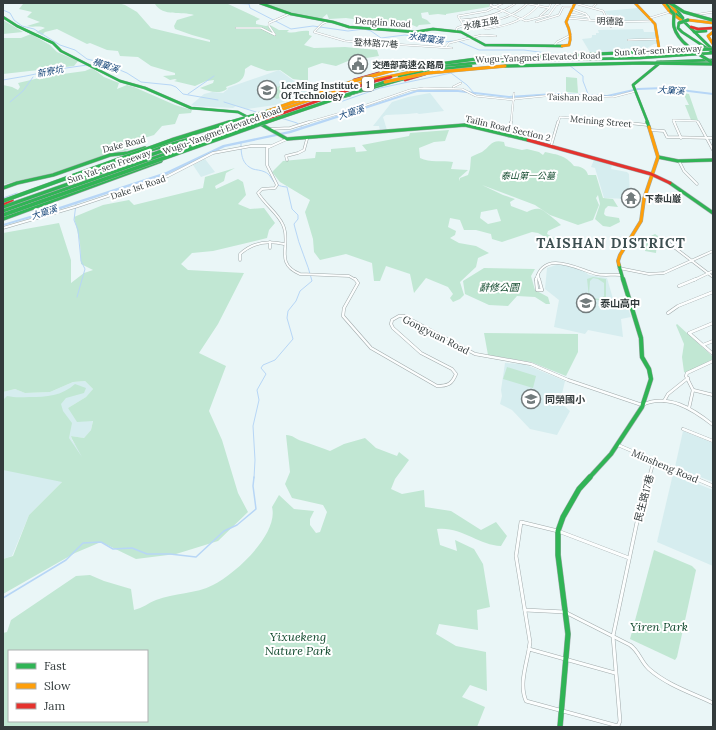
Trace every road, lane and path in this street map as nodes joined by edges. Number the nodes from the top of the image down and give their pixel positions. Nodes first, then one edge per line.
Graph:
1 (260, 3) edge
2 (493, 3) edge
3 (503, 3) edge
4 (516, 3) edge
5 (524, 3) edge
6 (528, 3) edge
7 (540, 3) edge
8 (551, 3) edge
9 (561, 3) edge
10 (597, 3) edge
11 (635, 3) edge
12 (662, 3) edge
13 (669, 3) edge
14 (574, 5) edge
15 (538, 6) junction
16 (592, 7) junction
17 (495, 8) junction
18 (549, 8) junction
19 (670, 11) junction
20 (503, 12) junction
21 (686, 12) junction
22 (713, 12) edge
23 (289, 14) junction
24 (694, 14) junction
25 (511, 15) junction
26 (569, 16) junction
27 (3, 17) edge
28 (540, 17) junction
29 (589, 17) junction
30 (520, 19) junction
31 (651, 19) junction
32 (460, 20) junction
33 (590, 20) junction
34 (328, 21) junction
35 (680, 21) junction
36 (713, 21) edge
37 (536, 22) dead end
38 (608, 22) junction
39 (480, 24) junction
40 (464, 26) junction
41 (611, 27) dead end
42 (691, 27) junction
43 (236, 28) dead end
44 (713, 30) edge
45 (456, 31) junction
46 (695, 32) junction
47 (572, 35) junction
48 (496, 36) dead end
49 (472, 38) junction
50 (658, 39) junction
51 (628, 40) dead end
52 (552, 46) junction
53 (445, 47) junction
54 (452, 48) dead end
55 (661, 53) junction
56 (713, 54) edge
57 (565, 60) junction
58 (668, 61) junction
59 (661, 62) dead end
60 (457, 65) junction
61 (476, 65) junction
62 (435, 71) junction
63 (461, 83) dead end
64 (451, 88) junction
65 (634, 89) junction
66 (514, 94) dead end
67 (514, 100) junction
68 (290, 107) junction
69 (282, 115) junction
70 (248, 119) junction
71 (264, 120) junction
72 (254, 124) junction
73 (237, 125) junction
74 (649, 127) junction
75 (272, 130) junction
76 (509, 136) junction
77 (682, 138) junction
78 (707, 138) junction
79 (713, 138) edge
80 (285, 139) junction
81 (307, 139) junction
82 (204, 142) junction
83 (271, 146) junction
84 (551, 146) junction
85 (713, 150) edge
86 (154, 154) junction
87 (658, 157) junction
88 (287, 160) dead end
89 (713, 160) edge
90 (679, 161) junction
91 (651, 174) junction
92 (697, 184) dead end
93 (3, 188) edge
94 (49, 196) junction
95 (3, 201) edge
96 (3, 207) edge
97 (18, 208) junction
98 (3, 213) edge
99 (713, 213) edge
100 (3, 219) edge
101 (3, 228) edge
102 (666, 240) dead end
103 (270, 242) junction
104 (284, 244) junction
105 (270, 248) dead end
106 (713, 251) edge
107 (240, 260) dead end
108 (692, 261) junction
109 (619, 268) junction
110 (713, 272) edge
111 (709, 273) junction
112 (538, 274) junction
113 (621, 275) junction
114 (713, 277) edge
115 (679, 286) dead end
116 (713, 292) edge
117 (668, 313) dead end
118 (713, 323) edge
119 (713, 340) edge
120 (703, 345) junction
121 (713, 354) edge
122 (713, 361) edge
123 (688, 378) junction
124 (693, 390) junction
125 (713, 395) edge
126 (664, 401) junction
127 (642, 405) junction
128 (689, 408) junction
129 (713, 424) edge
130 (683, 429) dead end
131 (713, 441) edge
132 (618, 445) junction
133 (654, 460) junction
134 (713, 486) edge
135 (558, 531) junction
136 (629, 558) junction
137 (525, 610) junction
138 (565, 612) junction
139 (613, 636) junction
140 (529, 649) junction
141 (567, 660) junction
142 (615, 672) junction
143 (713, 703) edge
144 (562, 712) junction
145 (560, 727) edge

1 - 23 main road, Denglin Road
2 - 17 street
3 - 17 street
4 - 20 street
5 - 6 street
6 - 15 street
6 - 25 street, 水碓五路
7 - 15 street
8 - 18 street
9 - 28 street
10 - 16 street
11 - 31 main road
12 - 19 main road
13 - 19 main road
13 - 21 street
13 - 35 main road
13 - 36 main road, bridge
14 - 16 street
14 - 26 main road
14 - 29 street
14 - 37 street
15 - 18 street
15 - 30 street
16 - 38 street
17 - 20 street
17 - 32 street
18 - 28 street
19 - 31 street, 明德路
19 - 35 main road
19 - 55 main road, bridge
19 - 56 main road, bridge
20 - 25 street
20 - 32 street
21 - 24 street
21 - 35 street
22 - 24 street
23 - 34 main road, Denglin Road
23 - 43 street
24 - 36 street
25 - 30 street
25 - 39 street, 水碓五路
26 - 29 street
26 - 33 street, 明德路
26 - 47 main road
27 - 70 main road
28 - 30 street
29 - 33 street
30 - 39 street
31 - 38 street, 明德路
31 - 50 main road
32 - 40 street
33 - 38 street, 明德路
34 - 45 main road, Denglin Road
34 - 53 street, 登林路77巷
35 - 36 main road, bridge
35 - 42 main road
35 - 46 main road
35 - 56 main road
38 - 41 street
39 - 40 street, 水碓五路
40 - 45 street, 水碓五路
42 - 44 main road
42 - 46 main road
44 - 46 main road
44 - 56 main road
45 - 49 main road, Denglin Road
46 - 56 main road
46 - 56 main road
47 - 52 street
47 - 52 main road, Denglin Road
48 - 49 street, 登林路77巷
49 - 52 main road, Denglin Road
49 - 53 street, 登林路77巷
50 - 51 street
50 - 55 main road
53 - 54 street, 登林路77巷
55 - 56 main road, bridge
55 - 57 main road
56 - 57 main road, Sun Yat-sen Freeway / 1
56 - 58 main road, bridge
56 - 58 main road
56 - 95 main road, Wugu-Yangmei Elevated Road / 1, bridge
56 - 98 main road, Wugu-Yangmei Elevated Road / 1, bridge
57 - 58 main road
57 - 60 main road
57 - 60 main road, Sun Yat-sen Freeway / 1
57 - 61 main road, Sun Yat-sen Freeway / 1
59 - 65 main road
60 - 61 main road
60 - 62 main road
60 - 68 main road, Sun Yat-sen Freeway / 1
60 - 68 main road
61 - 71 main road, Sun Yat-sen Freeway / 1
62 - 69 main road, bridge
62 - 69 main road
63 - 64 street
64 - 67 street, Taishan Road
64 - 75 street
65 - 67 street, Taishan Road
65 - 74 main road
66 - 67 street
67 - 76 street
68 - 70 main road, Sun Yat-sen Freeway / 1, bridge
69 - 71 main road
70 - 73 main road, Sun Yat-sen Freeway / 1
70 - 75 main road
70 - 93 main road, Dake Road
71 - 72 main road, Sun Yat-sen Freeway / 1, bridge
72 - 82 main road
72 - 94 main road, Sun Yat-sen Freeway / 1
73 - 86 main road, Sun Yat-sen Freeway / 1
73 - 95 main road
74 - 77 street
74 - 84 street, Meining Street
74 - 87 main road
75 - 80 main road
76 - 81 main road, Tailin Road Section 2
76 - 84 main road, Tailin Road Section 2
77 - 78 street
77 - 78 street
78 - 79 street
78 - 85 street
80 - 81 main road, Tailin Road Section 2
80 - 83 street
81 - 88 street
82 - 97 main road
82 - 100 main road
83 - 101 street, Dake 1st Road
83 - 104 street
84 - 91 main road, Tailin Road Section 2
86 - 95 main road
86 - 96 main road, Sun Yat-sen Freeway / 1
87 - 90 main road
87 - 91 main road
89 - 90 main road
90 - 92 street
91 - 99 main road, Tailin Road Section 2
91 - 109 main road
94 - 97 main road
94 - 98 main road, Sun Yat-sen Freeway / 1
97 - 98 main road
102 - 108 street
103 - 104 street
103 - 105 street
103 - 107 street
104 - 127 street, Gongyuan Road
106 - 108 street
108 - 109 street
108 - 111 street
109 - 113 main road
110 - 111 street
111 - 114 street
111 - 115 street
112 - 112 street
112 - 113 street
113 - 127 main road
116 - 117 street
118 - 120 street
119 - 120 street
120 - 121 street
122 - 123 street
123 - 124 street
123 - 126 street
124 - 125 street
124 - 128 street
126 - 127 street
126 - 128 street
127 - 132 main road
128 - 129 street
130 - 131 street
132 - 133 street, Minsheng Road
132 - 135 main road
133 - 134 street, Minsheng Road
133 - 136 street, 民生路17巷
135 - 136 street
135 - 137 street
135 - 138 main road
136 - 139 street, 民生路17巷
137 - 138 street
137 - 140 street
138 - 139 street
138 - 141 main road
139 - 142 street, 民生路17巷
139 - 143 street
140 - 141 street
140 - 144 street
141 - 142 street
141 - 144 main road
142 - 144 street, 民生路17巷
144 - 145 main road

